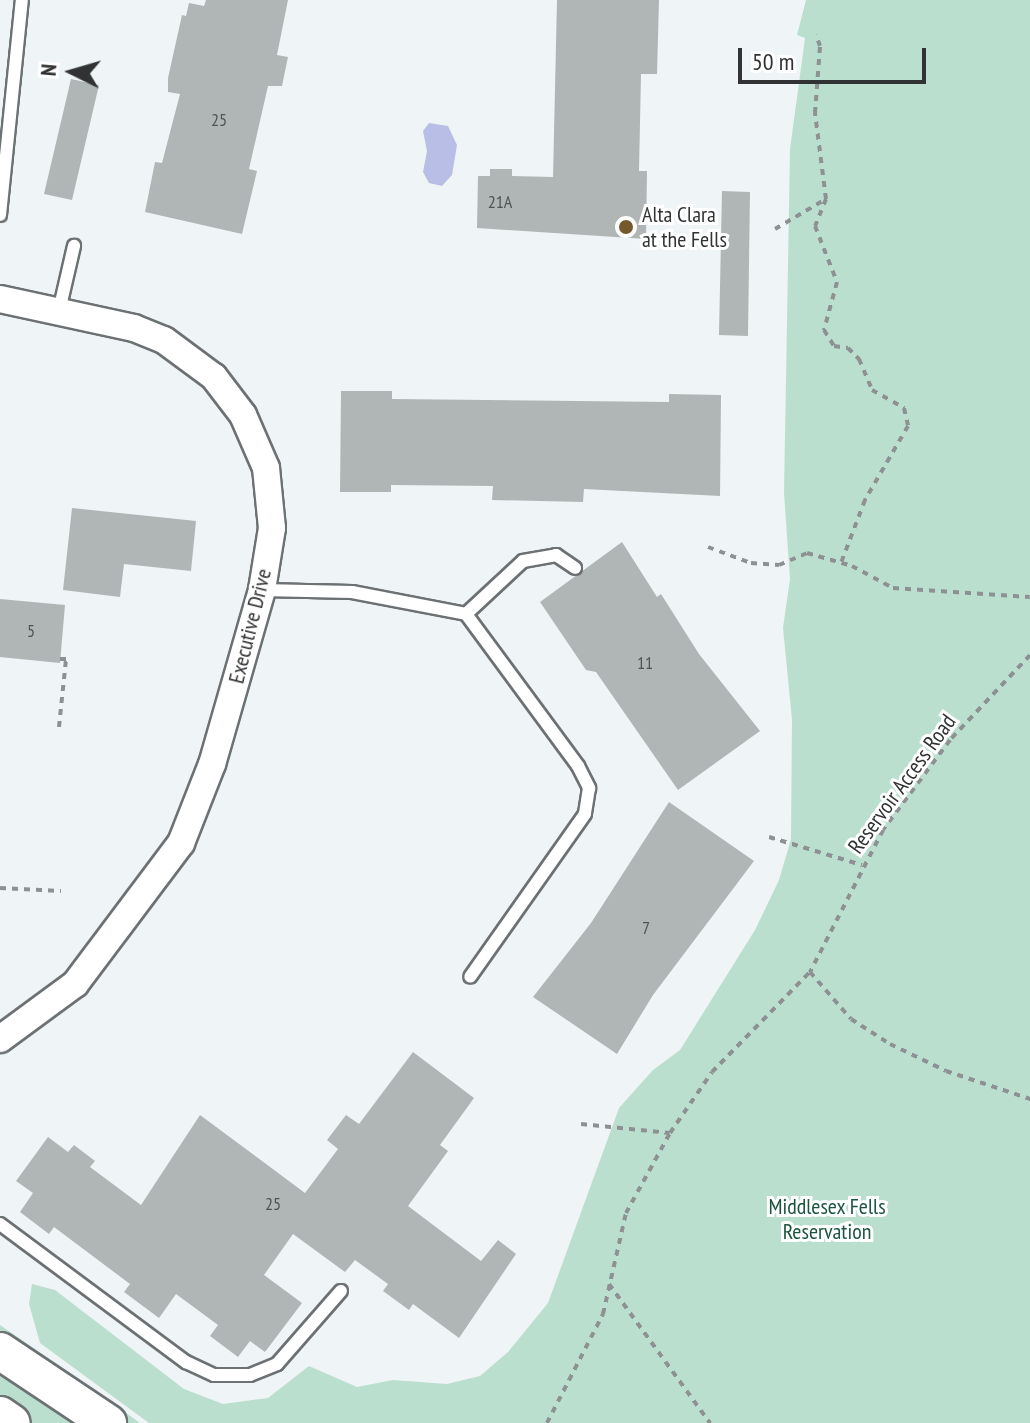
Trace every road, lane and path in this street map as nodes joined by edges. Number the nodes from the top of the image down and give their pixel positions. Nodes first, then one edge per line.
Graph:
1 (22, 0) edge
2 (816, 35) dead end
3 (826, 199) junction
4 (0, 215) edge
5 (775, 229) dead end
6 (74, 246) dead end
7 (0, 299) edge
8 (59, 311) junction
9 (708, 547) dead end
10 (841, 563) junction
11 (575, 568) dead end
12 (262, 590) junction
13 (1030, 597) edge
14 (466, 614) junction
15 (1030, 655) edge
16 (60, 659) dead end
17 (59, 727) dead end
18 (769, 837) dead end
19 (862, 865) junction
20 (0, 888) edge
21 (61, 891) dead end
22 (810, 972) junction
23 (470, 977) dead end
24 (0, 1039) edge
25 (1030, 1099) edge
26 (581, 1124) dead end
27 (670, 1133) junction
28 (0, 1224) edge
29 (609, 1284) junction
30 (341, 1291) dead end
31 (0, 1351) edge
32 (0, 1415) edge
33 (12, 1423) edge
34 (108, 1423) edge
35 (547, 1423) edge
36 (710, 1423) edge

1 - 4 lane
2 - 3 path
3 - 5 path
3 - 10 path
6 - 8 lane
7 - 8 street, Executive Drive
8 - 12 street, Executive Drive
9 - 10 path
10 - 13 path
11 - 14 lane
12 - 14 lane
12 - 24 street, Executive Drive
14 - 23 lane
15 - 19 path, Reservoir Access Road
16 - 17 path
18 - 19 path
19 - 22 path, Reservoir Access Road
20 - 21 path
22 - 25 path
22 - 27 path, Reservoir Access Road
26 - 27 path
27 - 29 path, Reservoir Access Road
28 - 30 lane
29 - 35 path, Reservoir Access Road
29 - 36 path
31 - 34 main road
32 - 33 main road

